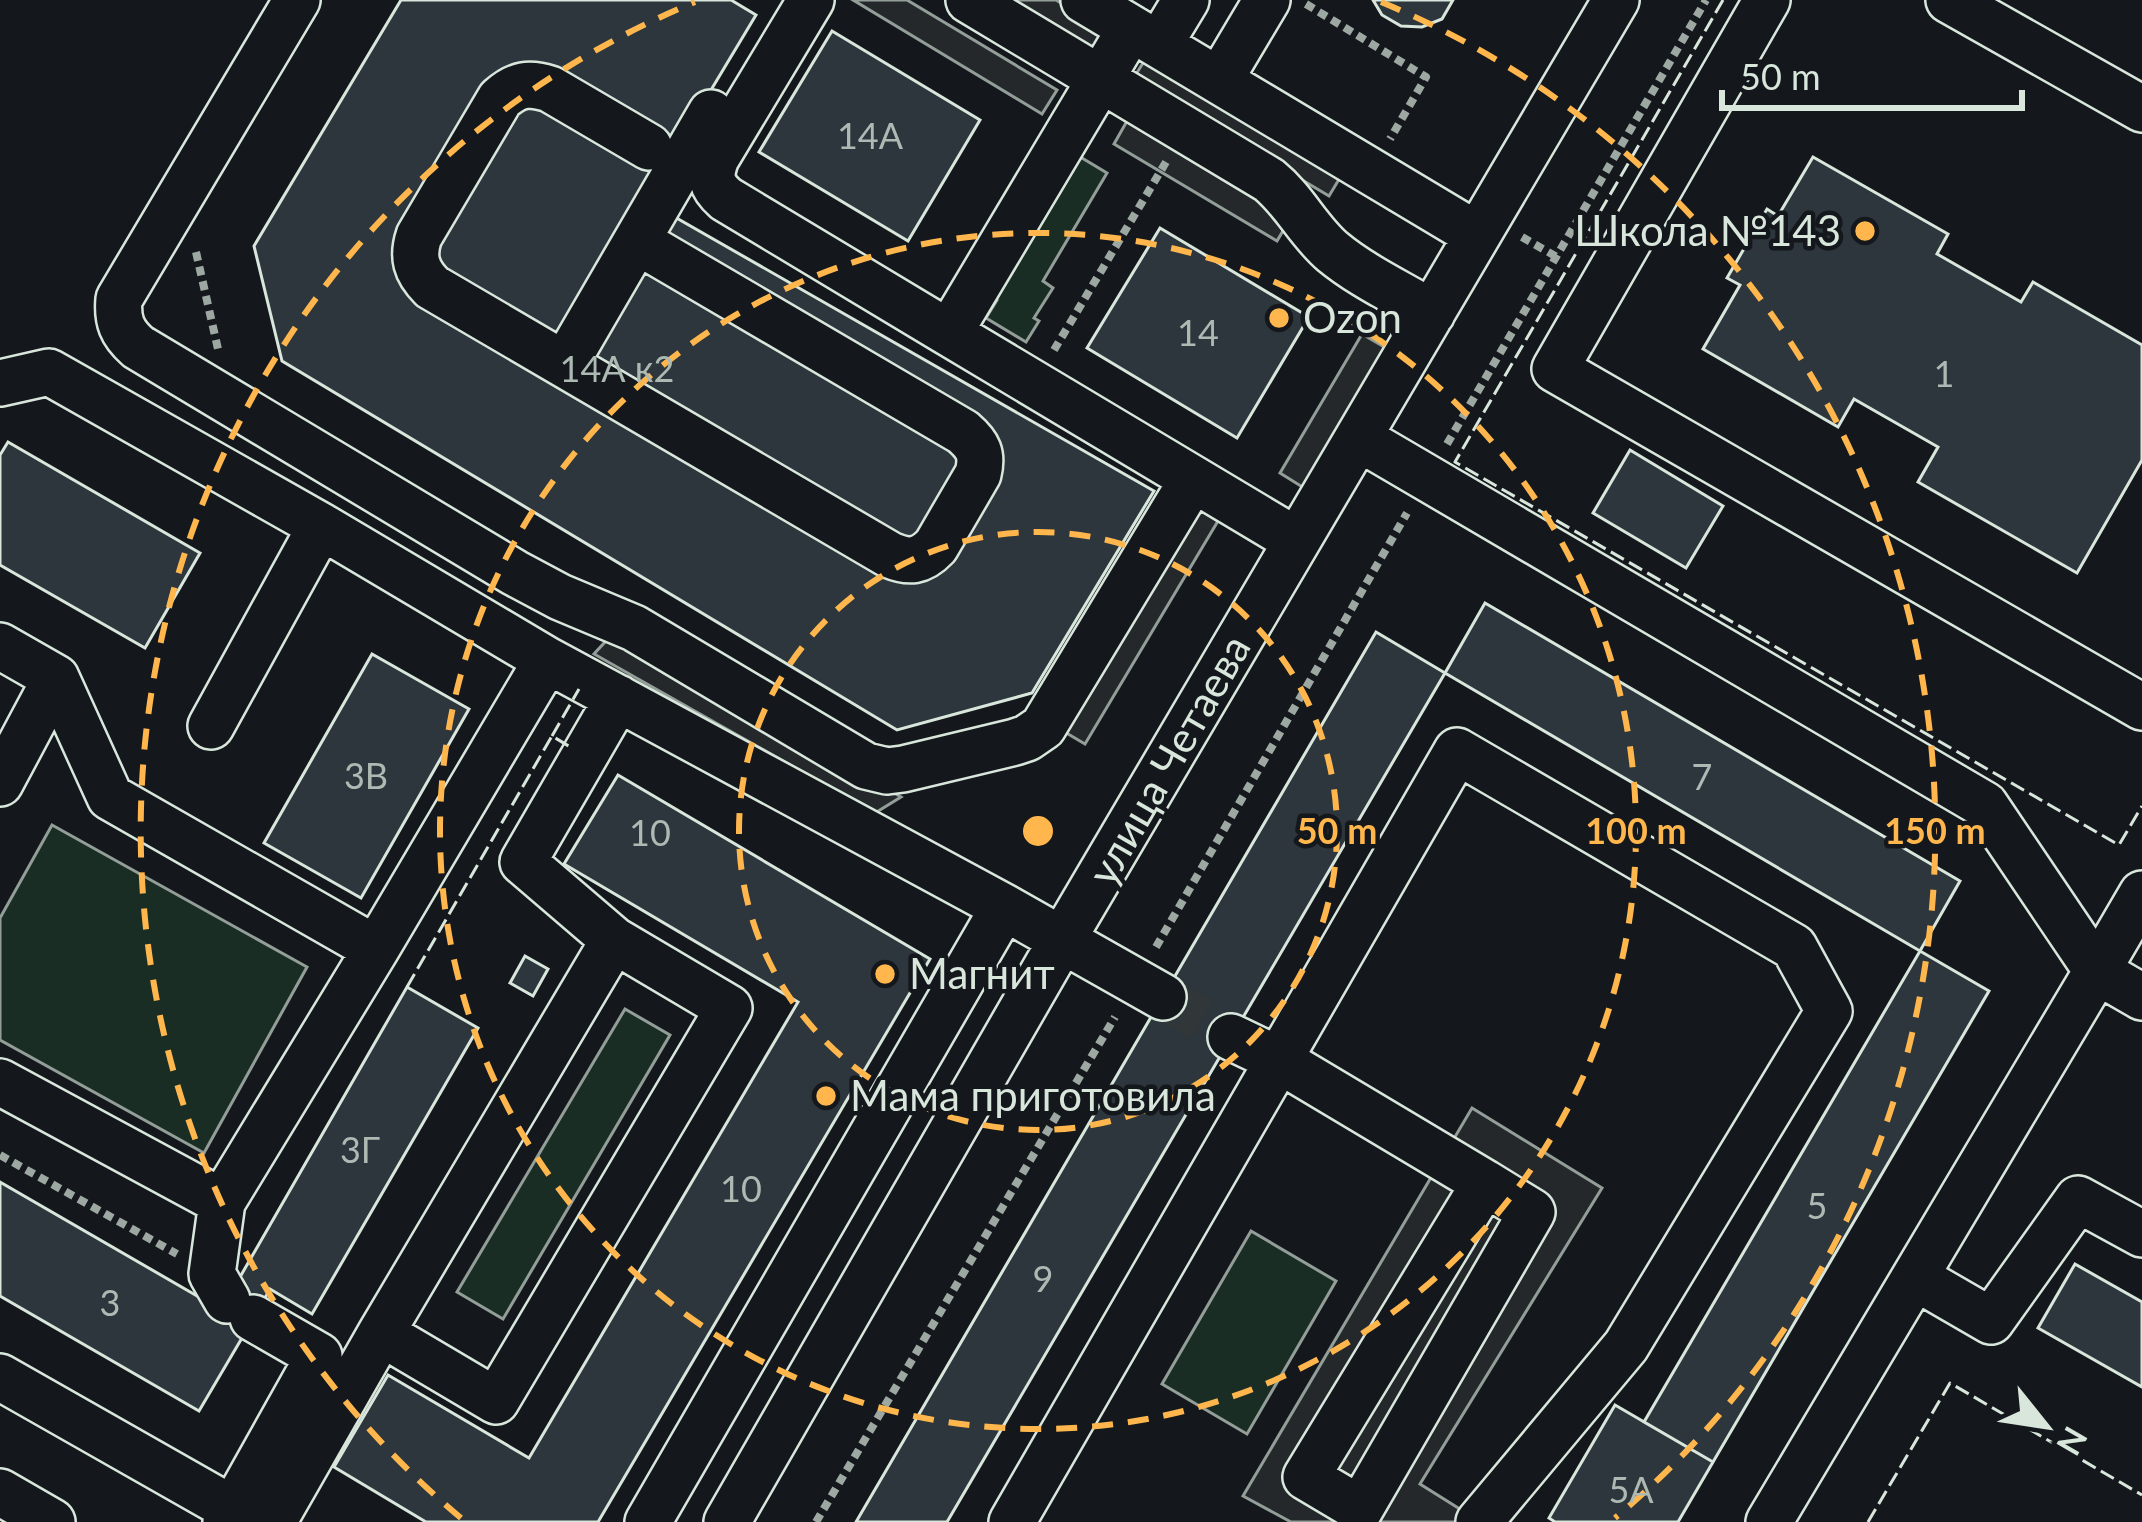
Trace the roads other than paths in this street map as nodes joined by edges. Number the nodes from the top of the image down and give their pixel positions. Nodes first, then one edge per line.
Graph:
1 (297, 0) edge
2 (777, 0) edge
3 (811, 0) edge
4 (969, 0) edge
5 (1084, 0) edge
6 (1186, 0) edge
7 (1268, 0) edge
8 (1616, 0) edge
9 (1767, 0) edge
10 (1949, 0) edge
11 (1146, 36) junction
12 (1101, 79) junction
13 (1220, 79) junction
14 (2142, 109) edge
15 (649, 147) dead end
16 (1477, 235) junction
17 (637, 241) junction
18 (1432, 313) junction
19 (949, 332) junction
20 (565, 364) junction
21 (0, 383) edge
22 (1359, 438) junction
23 (1193, 479) junction
24 (321, 526) junction
25 (1298, 542) junction
26 (0, 646) edge
27 (548, 660) junction
28 (56, 678) junction
29 (618, 698) junction
30 (2142, 707) edge
31 (211, 726) dead end
32 (0, 783) edge
33 (2142, 894) edge
34 (1004, 907) junction
35 (614, 940) junction
36 (1062, 940) junction
37 (376, 949) junction
38 (2097, 971) junction
39 (1149, 989) tunnel mouth
40 (2142, 998) edge
41 (1232, 1037) tunnel mouth
42 (1279, 1060) junction
43 (0, 1082) edge
44 (1485, 1183) junction
45 (221, 1202) junction
46 (2142, 1234) edge
47 (795, 1270) junction
48 (1915, 1277) junction
49 (852, 1304) junction
50 (381, 1333) junction
51 (0, 1377) edge
52 (0, 1492) edge
53 (244, 1518) edge
54 (52, 1522) edge
55 (648, 1522) edge
56 (727, 1522) edge
57 (1012, 1522) edge
58 (1479, 1522) edge
59 (1769, 1522) edge

1 - 23 street
2 - 17 street
3 - 19 street
4 - 12 street
5 - 11 street
6 - 11 street
7 - 13 street
8 - 16 street, улица Четаева
9 - 30 street
10 - 14 street
11 - 12 street
11 - 13 street
12 - 18 street
12 - 19 street
13 - 16 street
15 - 20 street
16 - 18 street, улица Четаева
17 - 20 street
17 - 20 street
18 - 22 street, улица Четаева
19 - 23 street
21 - 24 street
22 - 25 street, улица Четаева
22 - 38 street
23 - 25 street
24 - 27 street
24 - 31 street
25 - 36 street, улица Четаева
26 - 28 street
27 - 29 street
27 - 37 street
28 - 32 street
28 - 37 street
29 - 34 street
29 - 35 street
33 - 38 street
34 - 36 street
34 - 47 street
35 - 50 street
35 - 50 street
36 - 39 street
36 - 49 street, улица Четаева
37 - 45 street
38 - 40 street
38 - 48 street
41 - 42 street
42 - 44 street
42 - 57 street
42 - 58 street
43 - 45 street
44 - 44 street
45 - 53 street
46 - 48 street
47 - 49 street
47 - 55 street
48 - 59 street
49 - 56 street, улица Четаева
50 - 53 street
51 - 53 street
52 - 54 street

